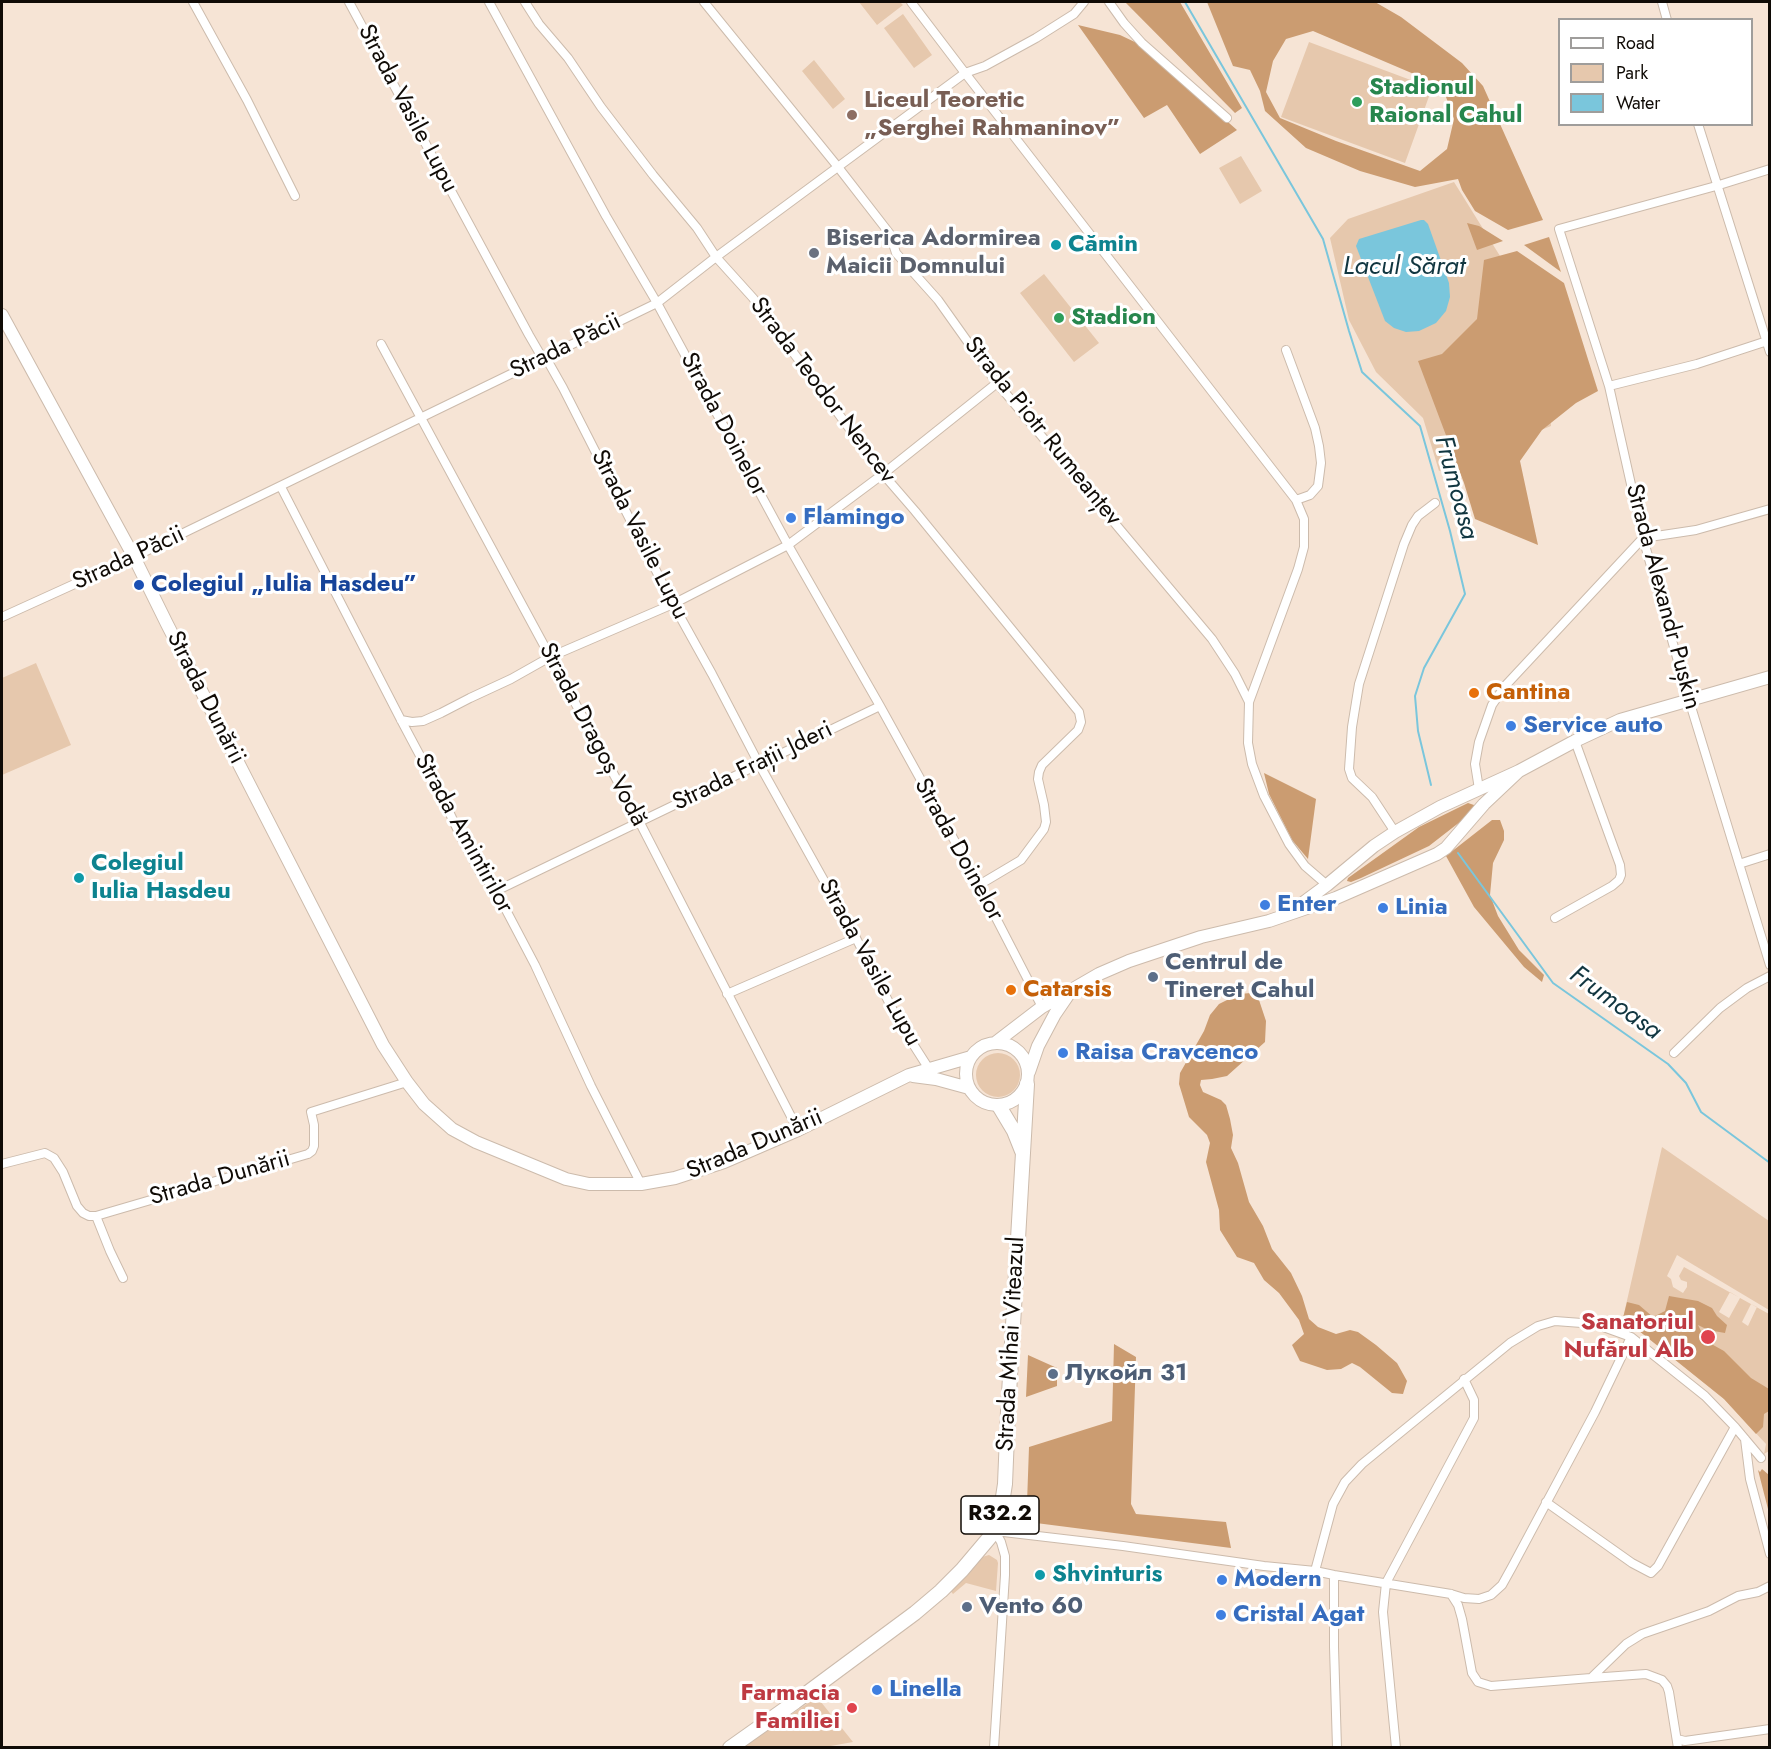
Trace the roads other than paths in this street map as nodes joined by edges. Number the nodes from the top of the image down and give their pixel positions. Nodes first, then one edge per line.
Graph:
1 (193, 2) edge
2 (349, 2) edge
3 (489, 2) edge
4 (525, 2) edge
5 (704, 2) edge
6 (911, 2) edge
7 (1084, 2) edge
8 (1109, 2) edge
9 (1662, 2) edge
10 (1666, 18) edge
11 (964, 73) junction
12 (1227, 118) dead end
13 (1699, 126) edge
14 (838, 167) junction
15 (1770, 169) edge
16 (1716, 186) junction
17 (295, 196) dead end
18 (716, 257) junction
19 (657, 303) junction
20 (2, 315) edge
21 (1768, 340) edge
22 (381, 344) dead end
23 (1287, 350) dead end
24 (1770, 352) edge
25 (546, 358) junction
26 (997, 383) junction
27 (1610, 386) junction
28 (420, 417) junction
29 (883, 474) junction
30 (281, 487) junction
31 (1296, 500) junction
32 (1435, 503) dead end
33 (1770, 509) edge
34 (1643, 538) junction
35 (788, 545) junction
36 (134, 557) junction
37 (673, 604) junction
38 (2, 617) edge
39 (550, 657) junction
40 (1770, 677) edge
41 (1689, 700) junction
42 (1249, 702) junction
43 (880, 706) junction
44 (401, 720) junction
45 (1575, 741) junction
46 (759, 764) junction
47 (1519, 771) junction
48 (1475, 791) junction
49 (1480, 808) junction
50 (639, 821) junction
51 (1395, 832) junction
52 (1770, 854) edge
53 (1739, 864) junction
54 (1344, 870) junction
55 (979, 885) junction
56 (1327, 885) junction
57 (1353, 890) junction
58 (496, 891) junction
59 (1286, 915) junction
60 (1555, 918) dead end
61 (856, 938) junction
62 (1770, 964) edge
63 (1770, 976) edge
64 (1072, 988) junction
65 (727, 994) junction
66 (1042, 1007) junction
67 (995, 1043) junction
68 (1674, 1053) dead end
69 (971, 1057) junction
70 (929, 1069) junction
71 (909, 1075) junction
72 (1028, 1078) junction
73 (407, 1082) junction
74 (969, 1088) junction
75 (999, 1106) junction
76 (798, 1130) junction
77 (1023, 1155) junction
78 (2, 1164) edge
79 (641, 1184) junction
80 (96, 1216) junction
81 (123, 1278) dead end
82 (1631, 1337) junction
83 (1464, 1379) junction
84 (1735, 1427) junction
85 (1745, 1438) junction
86 (1761, 1458) dead end
87 (1546, 1502) junction
88 (995, 1531) junction
89 (1770, 1554) edge
90 (1316, 1570) junction
91 (1334, 1575) junction
92 (1386, 1583) junction
93 (1770, 1586) edge
94 (1451, 1594) junction
95 (1590, 1678) junction
96 (1770, 1729) edge
97 (1678, 1743) edge
98 (730, 1748) edge
99 (994, 1748) edge
100 (1337, 1748) edge
101 (1396, 1748) edge

1 - 17 street
2 - 25 street, Strada Vasile Lupu
3 - 19 street, Strada Doinelor
4 - 18 street, Strada Teodor Nencev
5 - 14 street, Strada Piotr Rumeanțev
6 - 11 street
7 - 11 street, Strada Păcii
8 - 12 street
9 - 10 street
11 - 14 street, Strada Păcii
11 - 31 street
13 - 16 street
14 - 18 street, Strada Păcii
14 - 26 street, Strada Piotr Rumeanțev
15 - 16 street
16 - 21 street
16 - 27 street, Strada Alexandr Pușkin
18 - 19 street, Strada Păcii
18 - 29 street, Strada Teodor Nencev
19 - 25 street, Strada Păcii
19 - 35 street, Strada Doinelor
20 - 36 main road, Strada Dunării
21 - 24 street
21 - 27 street
22 - 28 street, Strada Dragoș Vodă
23 - 31 street
25 - 28 street, Strada Păcii
25 - 37 street, Strada Vasile Lupu
26 - 29 street
26 - 42 street, Strada Piotr Rumeanțev
27 - 34 street, Strada Alexandr Pușkin
28 - 30 street, Strada Păcii
28 - 39 street, Strada Dragoș Vodă
29 - 35 street
29 - 55 street, Strada Teodor Nencev
30 - 36 street, Strada Păcii
30 - 44 street, Strada Amintirilor
31 - 42 street
32 - 51 street
33 - 34 street
34 - 41 street, Strada Alexandr Pușkin
34 - 48 street
35 - 37 street
35 - 43 street, Strada Doinelor
36 - 38 street, Strada Păcii
36 - 73 main road, Strada Dunării
37 - 39 street
37 - 46 street, Strada Vasile Lupu
39 - 44 street
39 - 50 street, Strada Dragoș Vodă
40 - 41 main road
41 - 45 main road
41 - 53 street, Strada Alexandr Pușkin
42 - 56 street, Strada Piotr Rumeanțev
43 - 46 street, Strada Frații Jderi
43 - 55 street, Strada Doinelor
44 - 58 street, Strada Amintirilor
45 - 47 main road
45 - 60 street
46 - 50 street, Strada Frații Jderi
46 - 61 street, Strada Vasile Lupu
47 - 48 main road
47 - 49 main road
48 - 49 main road
48 - 51 main road
49 - 57 main road
50 - 58 street, Strada Frații Jderi
50 - 65 street, Strada Dragoș Vodă
51 - 54 main road
52 - 53 street
53 - 62 street, Strada Alexandr Pușkin
54 - 56 main road
54 - 57 main road
55 - 66 street, Strada Doinelor
56 - 59 main road
57 - 59 main road
58 - 79 street, Strada Amintirilor
59 - 64 main road
61 - 65 street
61 - 70 street, Strada Vasile Lupu
63 - 68 street
64 - 66 main road
64 - 72 main road
65 - 76 street, Strada Dragoș Vodă
66 - 67 main road
67 - 69 main road
67 - 72 main road
69 - 70 main road, Strada Dunării
69 - 74 main road
70 - 71 main road, Strada Dunării
71 - 74 main road
71 - 76 main road, Strada Dunării
72 - 75 main road
72 - 77 main road, Strada Mihai Viteazul / R32.2
73 - 79 main road, Strada Dunării
73 - 80 street, Strada Dunării
74 - 75 main road
75 - 77 main road, Strada Mihai Viteazul / R32.2
76 - 79 main road, Strada Dunării
77 - 88 main road, Strada Mihai Viteazul / R32.2
78 - 80 street
80 - 81 street
82 - 83 street
82 - 84 street
82 - 87 street
83 - 90 street
83 - 92 street
84 - 85 street
84 - 87 street
85 - 86 street
85 - 89 street
87 - 94 street
88 - 90 street
88 - 98 main road, Strada Mihai Viteazul / R32.2
88 - 99 street
90 - 91 street
91 - 92 street
91 - 100 street
92 - 94 street
92 - 101 street
93 - 95 street
94 - 95 street
95 - 97 street
96 - 97 street

